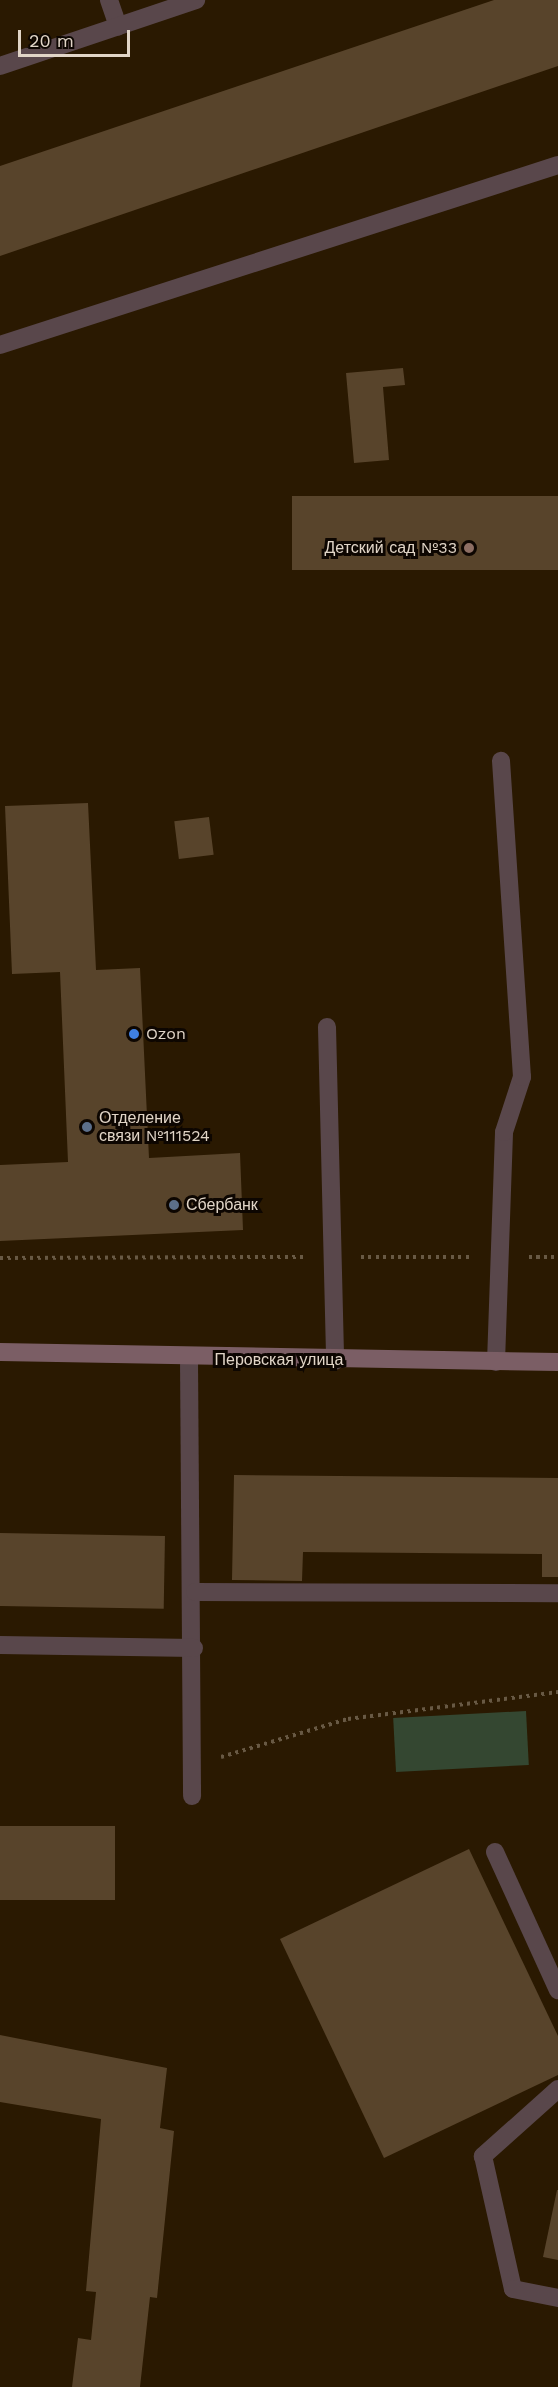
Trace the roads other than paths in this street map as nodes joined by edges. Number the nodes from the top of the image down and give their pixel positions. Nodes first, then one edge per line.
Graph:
1 (109, 0) edge
2 (196, 0) edge
3 (118, 26) junction
4 (0, 66) edge
5 (558, 165) edge
6 (0, 345) edge
7 (501, 761) dead end
8 (327, 1027) dead end
9 (0, 1352) edge
10 (189, 1359) junction
11 (335, 1361) junction
12 (496, 1362) junction
13 (558, 1362) edge
14 (195, 1592) junction
15 (558, 1593) edge
16 (0, 1645) edge
17 (194, 1648) junction
18 (192, 1796) dead end
19 (495, 1851) dead end
20 (558, 1990) edge
21 (558, 2089) edge
22 (558, 2298) edge

1 - 3 street
2 - 3 street
3 - 4 street
5 - 6 street
7 - 12 street
8 - 11 street
9 - 10 main road, Перовская улица
10 - 11 main road, Перовская улица
10 - 14 street
11 - 12 main road, Перовская улица
12 - 13 main road, Перовская улица
14 - 15 street
14 - 17 street
16 - 17 street
17 - 18 street
19 - 20 street
21 - 22 street

